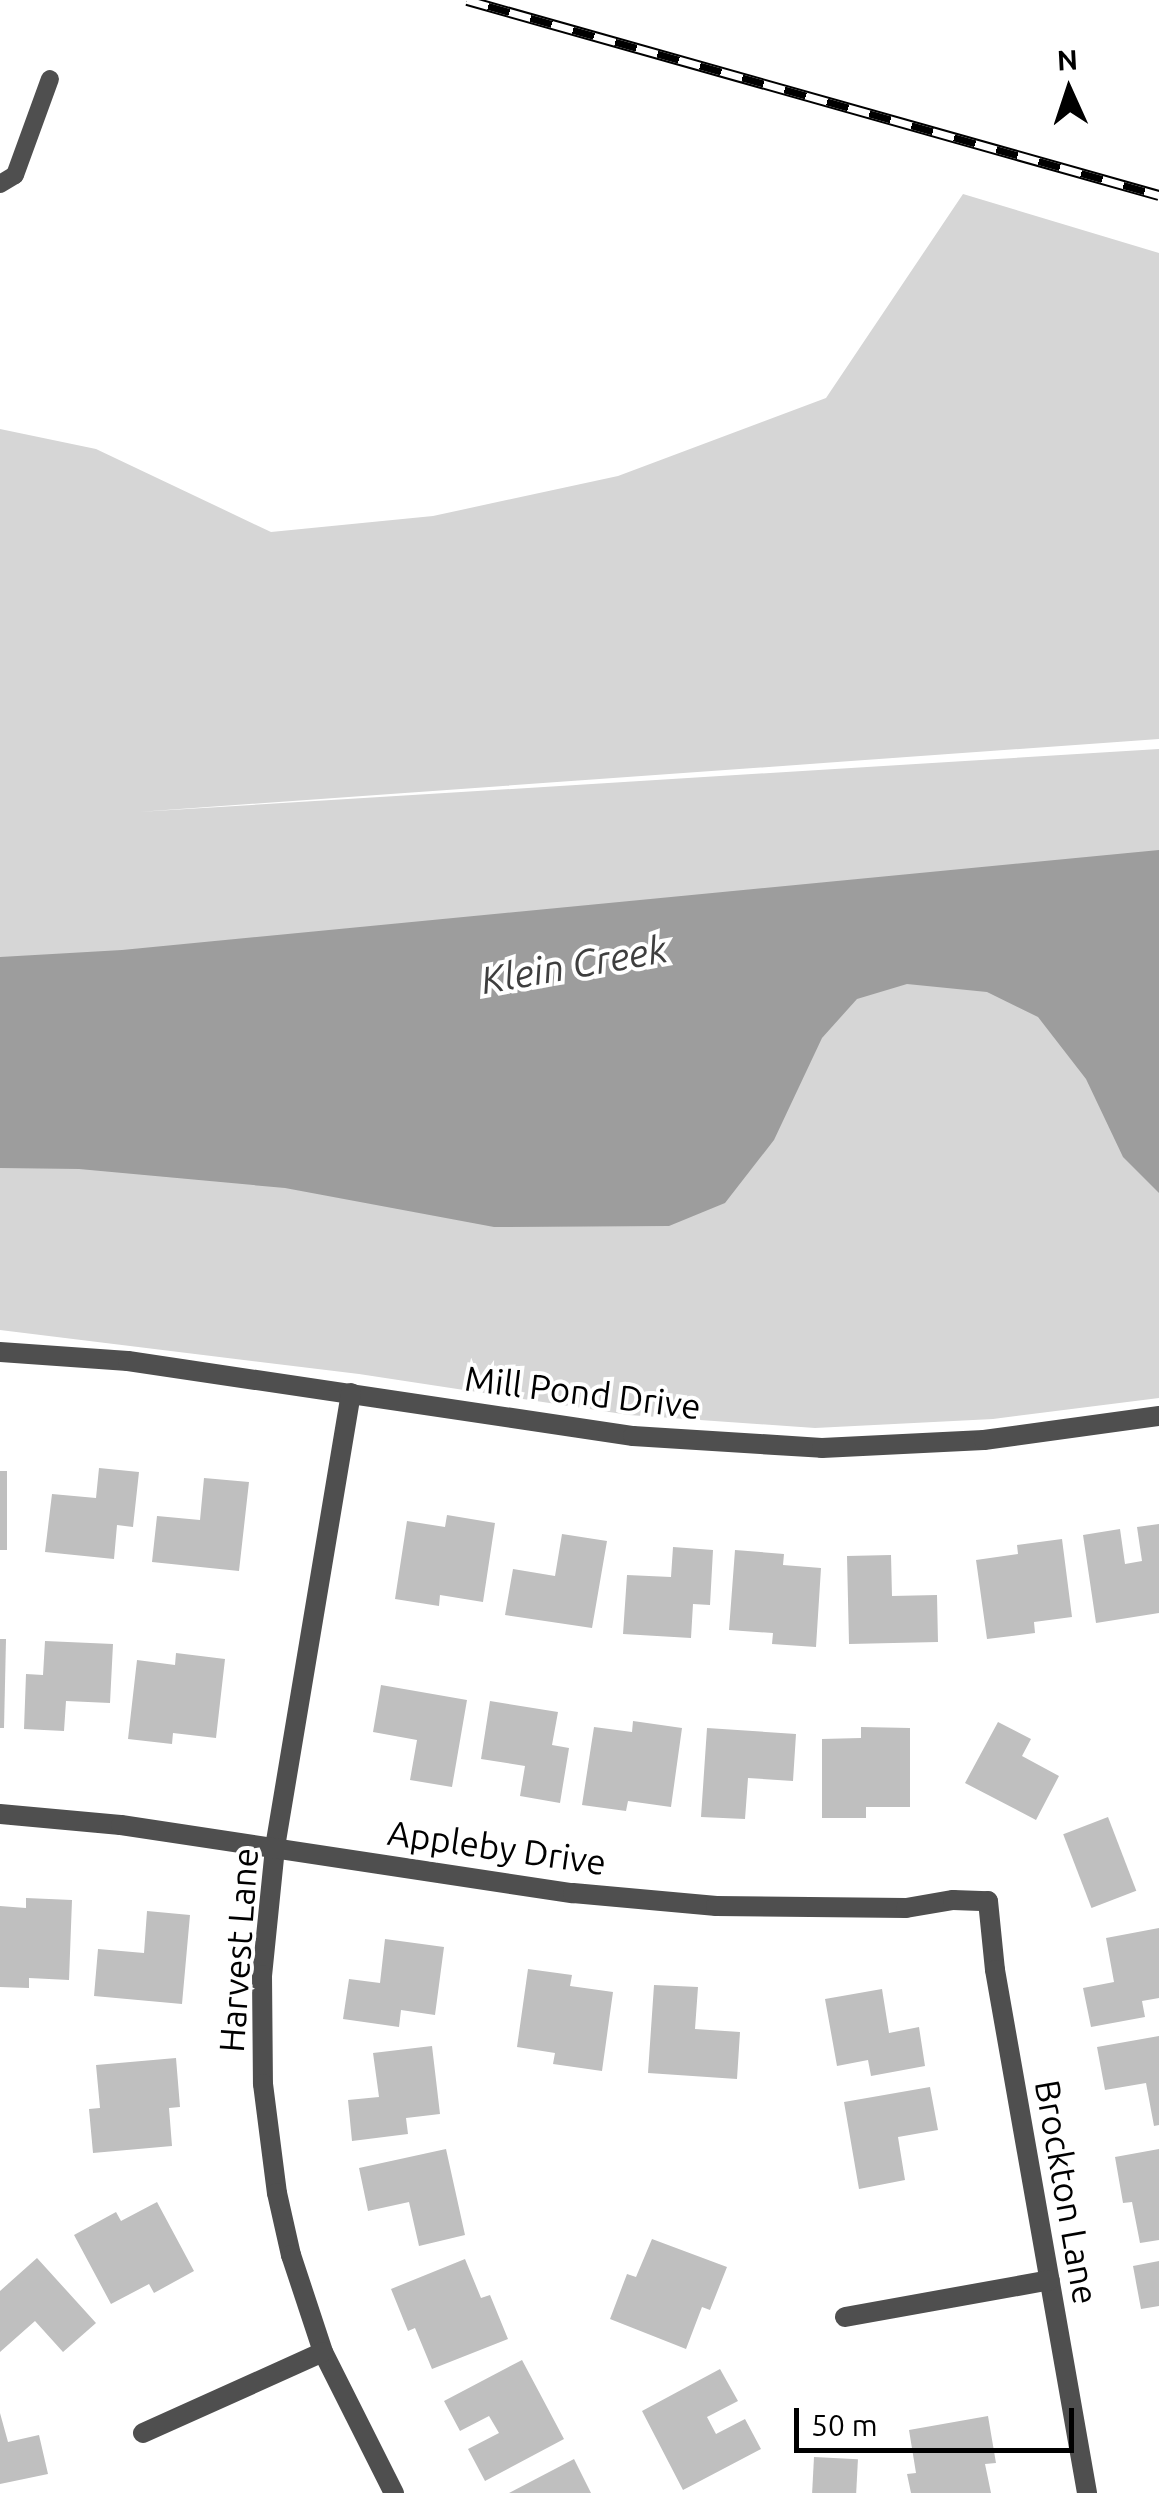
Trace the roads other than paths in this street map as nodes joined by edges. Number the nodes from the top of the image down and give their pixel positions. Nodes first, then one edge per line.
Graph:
1 (50, 79) dead end
2 (0, 184) edge
3 (0, 1352) edge
4 (351, 1392) junction
5 (1159, 1416) edge
6 (0, 1814) edge
7 (275, 1848) junction
8 (988, 1902) joint
9 (1050, 2280) junction
10 (846, 2317) dead end
11 (324, 2352) junction
12 (143, 2433) dead end
13 (394, 2493) edge
14 (1087, 2493) edge

1 - 2 lane
3 - 4 street, Mill Pond Drive
4 - 5 street, Mill Pond Drive
4 - 7 street, Harvest Lane
6 - 7 street, Appleby Drive
7 - 8 street, Appleby Drive
7 - 11 street, Harvest Lane
8 - 9 street, Brockton Lane
9 - 10 street
9 - 14 street, Brockton Lane
11 - 12 street
11 - 13 street, Harvest Lane

